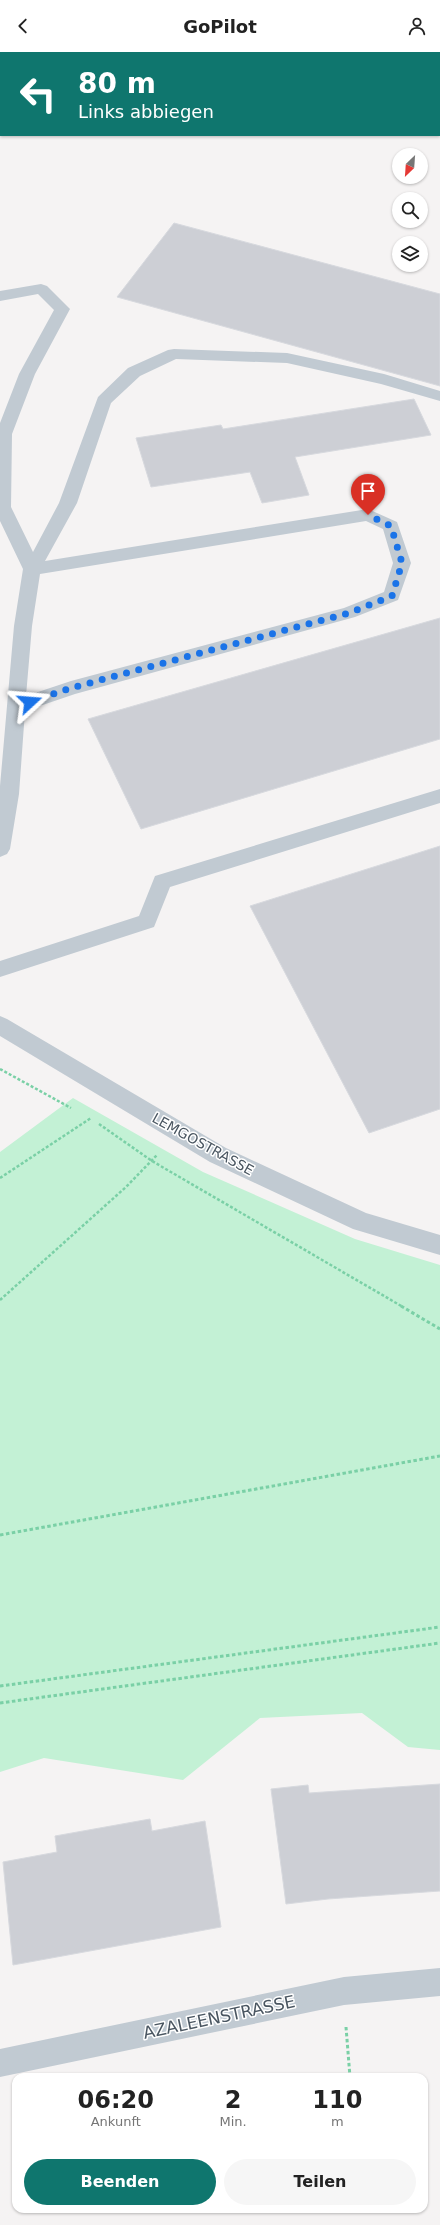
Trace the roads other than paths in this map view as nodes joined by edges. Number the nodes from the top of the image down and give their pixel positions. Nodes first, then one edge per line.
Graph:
1 (0, 296) edge
2 (440, 396) edge
3 (2, 433) edge
4 (32, 569) junction
5 (16, 707) junction
6 (440, 796) edge
7 (0, 849) edge
8 (0, 969) edge
9 (0, 1025) edge
10 (440, 1245) edge
11 (440, 1982) edge
12 (0, 2063) edge

1 - 3 street
2 - 4 street
3 - 4 street
4 - 5 street
4 - 5 street
5 - 7 street
6 - 8 street
9 - 10 street, LEMGOSTRASSE
11 - 12 street, AZALEENSTRASSE

